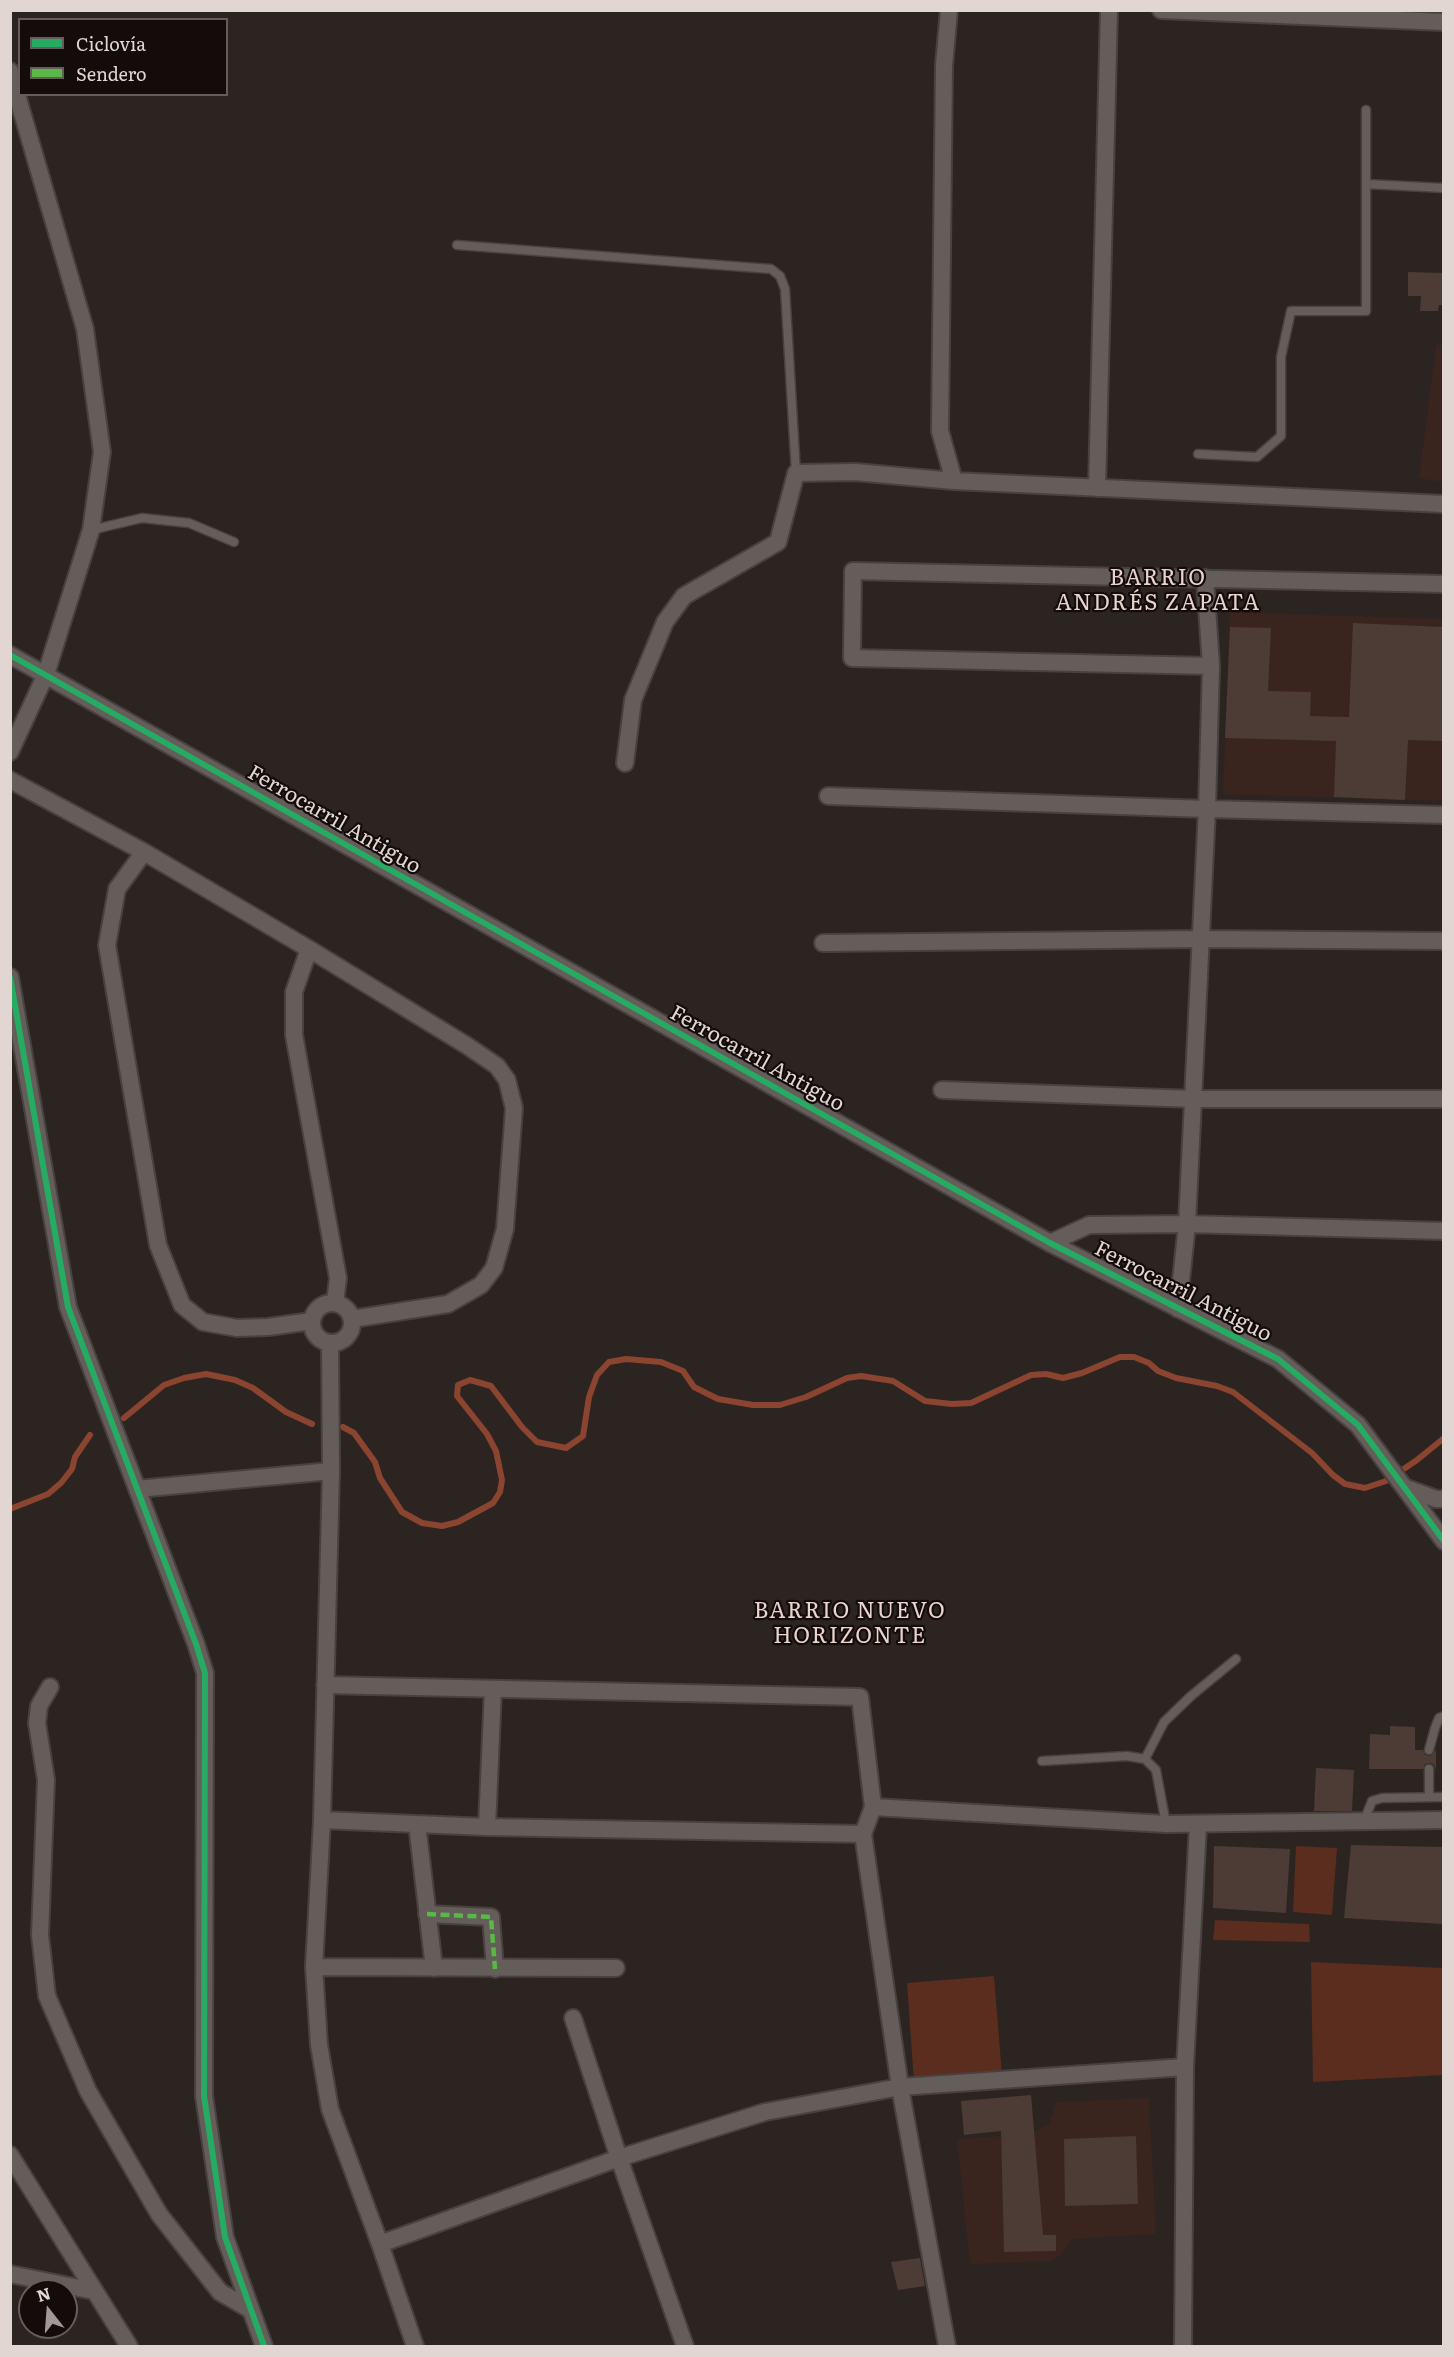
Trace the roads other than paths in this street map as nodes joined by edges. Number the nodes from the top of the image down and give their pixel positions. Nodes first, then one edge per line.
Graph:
1 (949, 10) edge
2 (1109, 10) edge
3 (1161, 10) edge
4 (1443, 22) edge
5 (10, 71) edge
6 (1366, 110) dead end
7 (1366, 184) junction
8 (1443, 188) edge
9 (457, 245) dead end
10 (1198, 454) dead end
11 (796, 473) junction
12 (954, 481) junction
13 (1097, 488) junction
14 (1443, 504) edge
15 (91, 530) junction
16 (234, 542) dead end
17 (1205, 578) junction
18 (1443, 584) edge
19 (10, 655) edge
20 (1210, 666) junction
21 (46, 674) junction
22 (10, 752) edge
23 (626, 763) dead end
24 (10, 780) edge
25 (828, 795) dead end
26 (1207, 809) junction
27 (1443, 814) edge
28 (144, 852) junction
29 (1201, 939) junction
30 (1443, 941) edge
31 (823, 943) dead end
32 (309, 949) junction
33 (10, 977) edge
34 (942, 1090) dead end
35 (1194, 1099) junction
36 (1443, 1099) edge
37 (1187, 1224) junction
38 (1443, 1231) edge
39 (1050, 1243) junction
40 (335, 1303) junction
41 (1178, 1309) junction
42 (352, 1319) junction
43 (312, 1321) junction
44 (330, 1343) junction
45 (331, 1471) junction
46 (1406, 1488) junction
47 (137, 1489) junction
48 (1443, 1499) edge
49 (1443, 1541) edge
50 (1236, 1659) dead end
51 (325, 1685) junction
52 (50, 1687) dead end
53 (493, 1689) junction
54 (1443, 1716) edge
55 (1429, 1750) dead end
56 (1145, 1759) junction
57 (1042, 1761) dead end
58 (1429, 1769) dead end
59 (1429, 1796) junction
60 (1443, 1797) edge
61 (873, 1808) junction
62 (322, 1820) junction
63 (1443, 1820) edge
64 (1364, 1821) junction
65 (417, 1824) junction
66 (1166, 1824) junction
67 (1198, 1825) junction
68 (487, 1827) junction
69 (862, 1834) junction
70 (427, 1914) junction
71 (314, 1967) junction
72 (434, 1968) junction
73 (616, 1968) dead end
74 (495, 1969) junction
75 (573, 2018) dead end
76 (1185, 2067) junction
77 (900, 2087) junction
78 (10, 2155) edge
79 (619, 2158) junction
80 (380, 2244) junction
81 (10, 2274) edge
82 (94, 2291) junction
83 (251, 2310) junction
84 (129, 2346) edge
85 (264, 2346) edge
86 (415, 2346) edge
87 (685, 2346) edge
88 (946, 2346) edge
89 (1183, 2346) edge

1 - 12 street
2 - 13 street
3 - 4 street
5 - 15 street
6 - 7 lane
7 - 8 lane
7 - 10 lane
9 - 11 lane
11 - 12 street
11 - 23 street
12 - 13 street
13 - 14 street
15 - 16 lane
15 - 21 street
17 - 18 street
17 - 20 street
17 - 20 street
19 - 21 street, Ferrocarril Antiguo
20 - 26 street
21 - 22 street
21 - 39 street, Ferrocarril Antiguo
24 - 28 street
25 - 26 street
26 - 27 street
26 - 29 street
28 - 32 street
28 - 43 street
29 - 30 street
29 - 31 street
29 - 35 street
32 - 40 street
32 - 42 street
33 - 47 street
34 - 35 street
35 - 36 street
35 - 37 street
37 - 38 street
37 - 39 street
37 - 41 street
39 - 41 street, Ferrocarril Antiguo
40 - 42 street
40 - 43 street
41 - 46 street, Ferrocarril Antiguo
42 - 44 street
43 - 44 street
44 - 45 street
45 - 47 street
45 - 51 street
46 - 48 street
46 - 49 street, Ferrocarril Antiguo
47 - 83 street
50 - 56 lane
51 - 53 street
51 - 62 street
52 - 83 street
53 - 61 street
53 - 68 street
54 - 55 lane
56 - 57 lane
56 - 66 lane
58 - 59 lane
59 - 60 lane
59 - 64 lane
61 - 66 street
61 - 69 street
62 - 65 street
62 - 71 street
63 - 64 street
64 - 67 street
65 - 68 street
65 - 70 street
66 - 67 street
67 - 76 street
68 - 69 street
69 - 77 street
70 - 72 street
70 - 74 street
71 - 72 street
71 - 80 street
72 - 74 street
73 - 74 street
75 - 79 street
76 - 77 street
76 - 89 street
77 - 79 street
77 - 88 street
78 - 82 street
79 - 80 street
79 - 87 street
80 - 86 street
81 - 82 street
82 - 84 street
83 - 85 street

